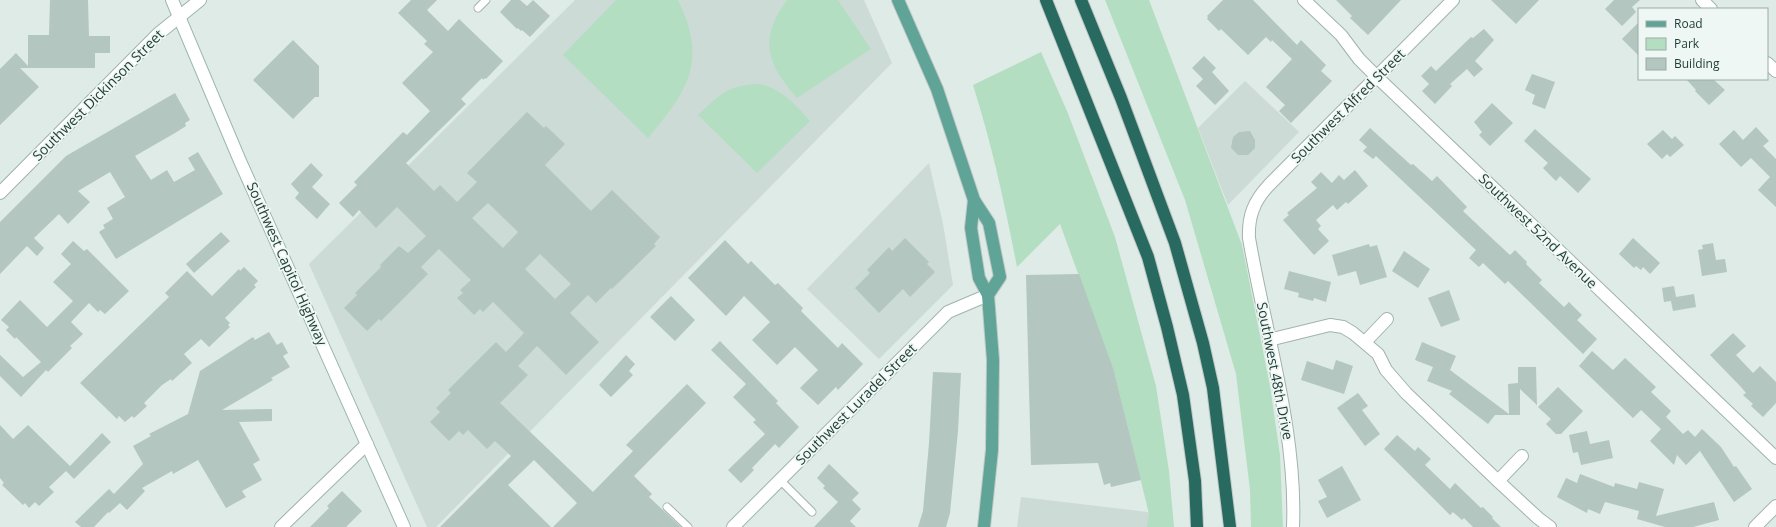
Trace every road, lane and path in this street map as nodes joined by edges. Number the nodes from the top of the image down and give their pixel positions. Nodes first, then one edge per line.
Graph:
1 (172, 0) edge
2 (200, 0) edge
3 (486, 0) edge
4 (898, 0) edge
5 (1046, 0) edge
6 (1081, 0) edge
7 (1304, 0) edge
8 (1453, 0) edge
9 (1702, 0) edge
10 (478, 8) dead end
11 (1710, 8) edge
12 (179, 17) junction
13 (1768, 63) edge
14 (1776, 71) edge
15 (1377, 77) junction
16 (0, 193) edge
17 (974, 200) junction
18 (1250, 216) joint
19 (988, 295) junction
20 (1387, 319) dead end
21 (1269, 340) junction
22 (1365, 342) junction
23 (367, 444) junction
24 (1522, 456) dead end
25 (1776, 458) edge
26 (780, 480) junction
27 (1498, 481) junction
28 (1776, 506) edge
29 (667, 507) dead end
30 (812, 512) dead end
31 (281, 527) edge
32 (404, 527) edge
33 (688, 527) edge
34 (733, 527) edge
35 (984, 527) edge
36 (1197, 527) edge
37 (1230, 527) edge
38 (1293, 527) edge
39 (1550, 527) edge
40 (1755, 527) edge

1 - 12 street, Southwest Capitol Highway
2 - 12 street, Southwest Dickinson Street
3 - 10 lane
4 - 17 main road
5 - 36 highway
6 - 37 highway
7 - 15 street, Southwest 52nd Avenue
8 - 15 street, Southwest Alfred Street
9 - 11 street
12 - 16 street, Southwest Dickinson Street
12 - 23 street, Southwest Capitol Highway
13 - 14 street
15 - 18 street, Southwest Alfred Street
15 - 25 street, Southwest 52nd Avenue
17 - 19 main road
17 - 19 main road
18 - 21 street, Southwest 48th Drive
19 - 26 street, Southwest Luradel Street
19 - 35 main road
20 - 22 street
21 - 22 street
21 - 38 street, Southwest 48th Drive
22 - 27 street
23 - 31 street
23 - 32 street, Southwest Capitol Highway
24 - 27 street
26 - 30 lane
26 - 34 street, Southwest Luradel Street
27 - 39 street
28 - 40 street
29 - 33 lane

